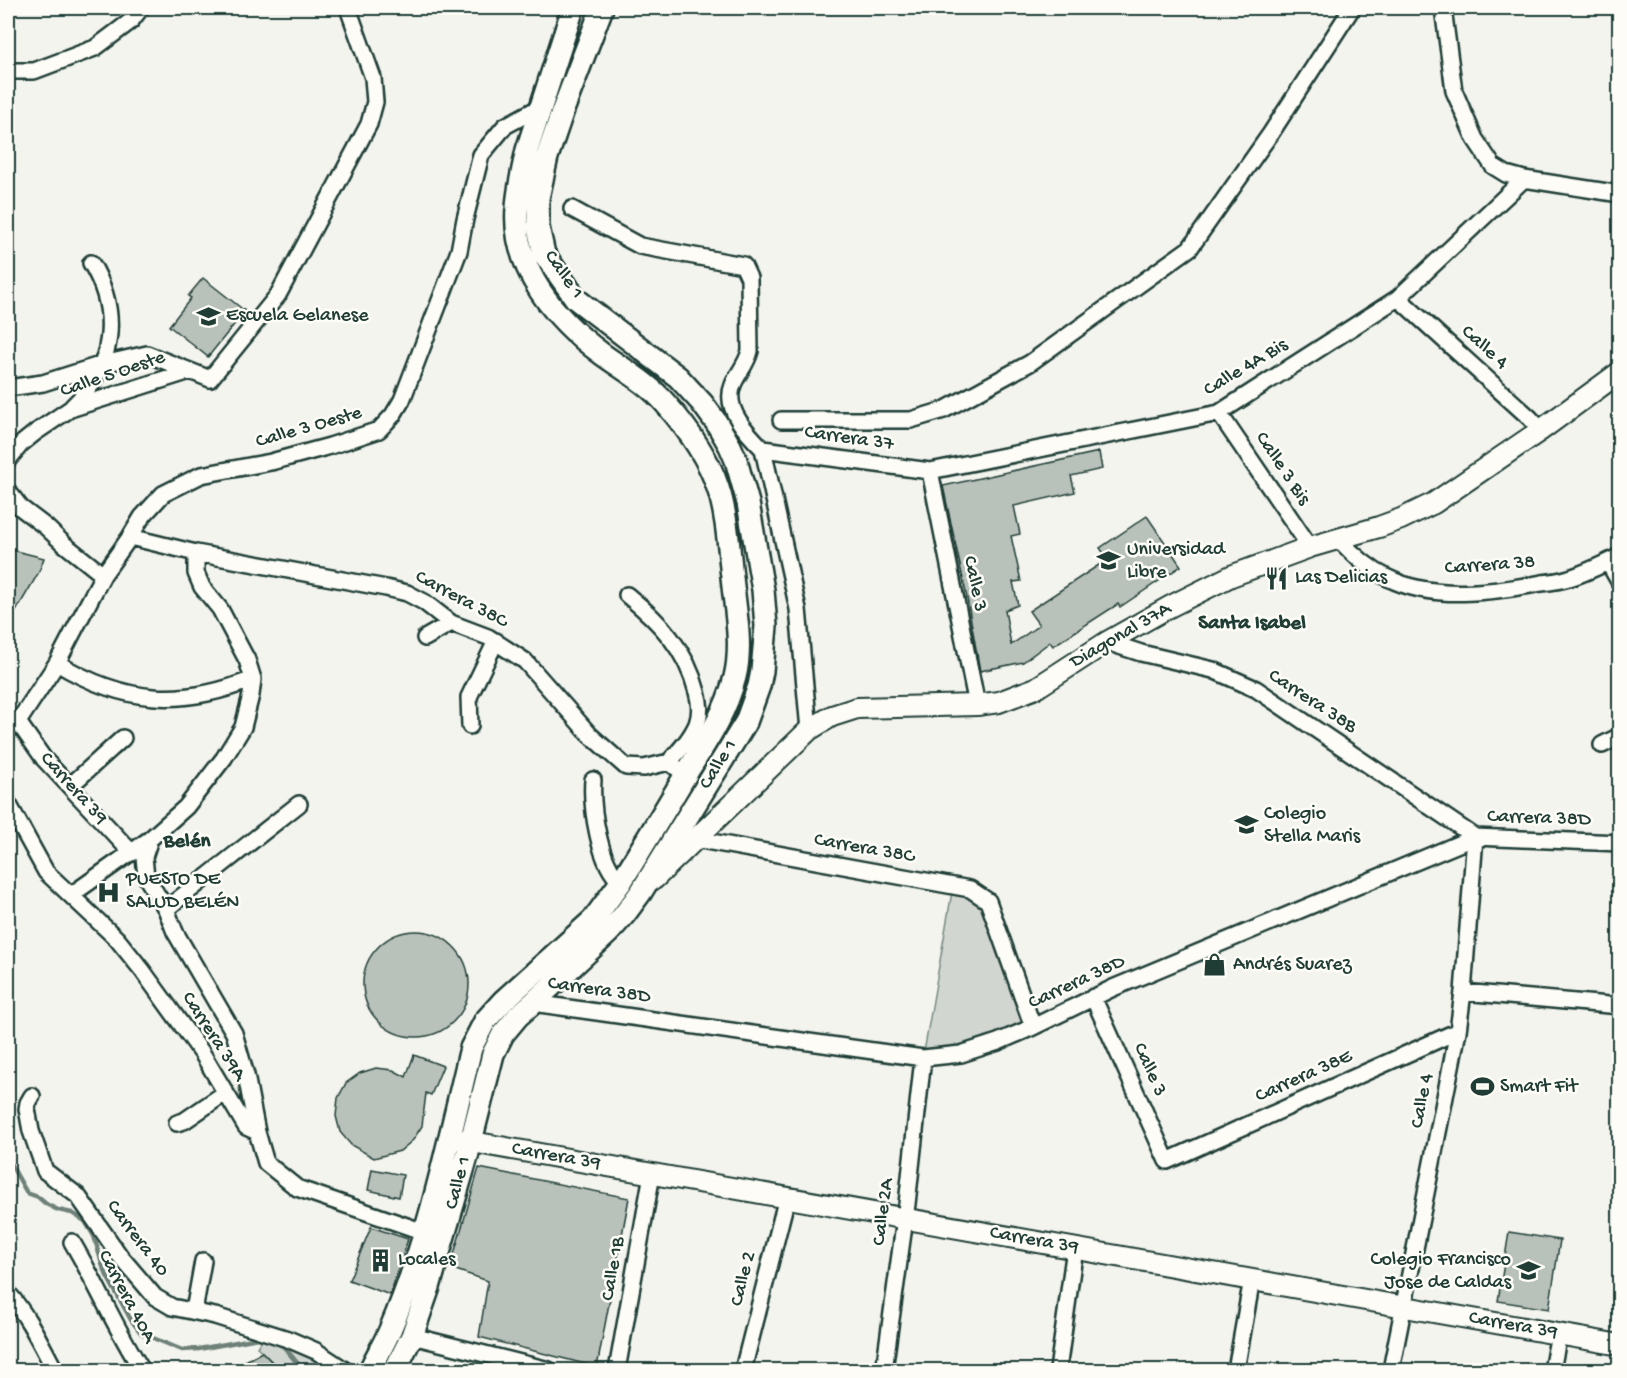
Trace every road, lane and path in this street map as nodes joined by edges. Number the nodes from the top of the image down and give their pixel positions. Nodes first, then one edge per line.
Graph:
1 (141, 8) edge
2 (348, 8) edge
3 (573, 8) edge
4 (602, 8) edge
5 (1352, 8) edge
6 (1443, 8) edge
7 (8, 71) edge
8 (542, 106) junction
9 (1524, 179) junction
10 (1620, 194) edge
11 (572, 208) dead end
12 (91, 263) dead end
13 (1398, 298) junction
14 (103, 364) junction
15 (190, 370) junction
16 (1620, 372) edge
17 (8, 388) edge
18 (70, 409) junction
19 (1219, 413) junction
20 (781, 420) dead end
21 (1540, 430) junction
22 (763, 448) junction
23 (8, 460) edge
24 (930, 471) junction
25 (8, 491) edge
26 (130, 537) junction
27 (1339, 538) junction
28 (1310, 547) junction
29 (196, 553) junction
30 (1614, 559) edge
31 (103, 574) junction
32 (1620, 583) edge
33 (627, 595) dead end
34 (451, 623) junction
35 (425, 638) dead end
36 (496, 641) junction
37 (1107, 642) junction
38 (57, 663) junction
39 (253, 679) junction
40 (977, 705) junction
41 (13, 725) edge
42 (470, 726) dead end
43 (809, 730) junction
44 (1620, 736) edge
45 (123, 738) dead end
46 (1602, 745) dead end
47 (669, 762) junction
48 (686, 775) junction
49 (593, 780) dead end
50 (70, 786) junction
51 (8, 803) edge
52 (299, 804) dead end
53 (1475, 837) junction
54 (150, 839) junction
55 (695, 839) junction
56 (1620, 843) edge
57 (132, 853) junction
58 (621, 882) junction
59 (641, 892) junction
60 (71, 895) junction
61 (166, 909) junction
62 (1463, 992) junction
63 (1093, 997) junction
64 (533, 1003) junction
65 (1620, 1006) edge
66 (1034, 1027) junction
67 (1458, 1031) junction
68 (923, 1058) junction
69 (225, 1093) junction
70 (32, 1096) dead end
71 (177, 1123) dead end
72 (257, 1132) junction
73 (449, 1137) junction
74 (470, 1141) junction
75 (1167, 1161) joint
76 (652, 1174) junction
77 (787, 1197) junction
78 (905, 1218) junction
79 (424, 1232) junction
80 (72, 1242) dead end
81 (1075, 1248) junction
82 (203, 1261) dead end
83 (1252, 1279) junction
84 (8, 1293) edge
85 (1404, 1306) junction
86 (194, 1311) junction
87 (1559, 1334) junction
88 (412, 1336) junction
89 (1620, 1345) edge
90 (55, 1371) edge
91 (142, 1371) edge
92 (345, 1371) edge
93 (370, 1371) edge
94 (395, 1371) edge
95 (549, 1371) edge
96 (616, 1371) edge
97 (743, 1371) edge
98 (884, 1371) edge
99 (1058, 1371) edge
100 (1236, 1371) edge
101 (1391, 1371) edge
102 (1552, 1371) edge

1 - 7 street
2 - 15 street, Calle 5 Oeste
3 - 8 main road, Calle 1
4 - 59 main road, Calle 1
5 - 20 street
6 - 9 street
8 - 26 street, Calle 3 Oeste
8 - 48 main road, Calle 1
9 - 10 street
9 - 13 street, Calle 4A Bis
11 - 22 street
12 - 14 street
13 - 19 street, Calle 4A Bis
13 - 21 street, Calle 4
14 - 15 street
14 - 17 street
14 - 18 street
15 - 18 street, Calle 5 Oeste
16 - 21 street, Diagonal 37A
18 - 23 street, Calle 5 Oeste
19 - 24 street, Calle 4A Bis
19 - 28 street, Calle 3 Bis
21 - 27 street, Diagonal 37A
22 - 24 street, Carrera 37
22 - 43 street
24 - 40 street, Calle 3
25 - 31 street
26 - 29 street, Carrera 38C
26 - 31 street, Calle 3 Oeste
27 - 28 street, Diagonal 37A
27 - 30 street, Carrera 38
28 - 37 street, Diagonal 37A
29 - 34 street, Carrera 38C
29 - 39 street
30 - 32 street
31 - 38 street, Calle 3 Oeste
33 - 47 street
34 - 35 street
34 - 36 street, Carrera 38C
36 - 42 street
36 - 47 street, Carrera 38C
37 - 40 street, Diagonal 37A
37 - 53 street, Carrera 38B
38 - 39 street
38 - 41 street, Calle 3 Oeste
39 - 54 street
40 - 43 street, Diagonal 37A
41 - 50 street, Carrera 39
43 - 55 street, Diagonal 37A
44 - 46 street
45 - 50 street
47 - 48 street
48 - 58 main road, Calle 1
49 - 58 street
50 - 57 street, Carrera 39
51 - 60 street, Carrera 39A
52 - 61 street
53 - 56 street, Carrera 38D
53 - 62 street, Calle 4
53 - 63 street, Carrera 38D
54 - 57 street
54 - 61 street
55 - 59 street, Diagonal 37A
55 - 66 street, Carrera 38C
57 - 60 street
58 - 73 main road, Calle 1
59 - 64 main road, Calle 1
60 - 69 street, Carrera 39A
61 - 72 street
62 - 65 street
62 - 67 street, Calle 4
63 - 66 street, Carrera 38D
63 - 75 street, Calle 3
64 - 68 street, Carrera 38D
64 - 74 main road, Calle 1
66 - 68 street, Carrera 38D
67 - 75 street, Carrera 38E
67 - 85 street, Calle 4
68 - 78 street, Calle 2A
69 - 71 street
69 - 72 street, Carrera 39A
70 - 86 street, Carrera 40
72 - 79 street, Carrera 39A
73 - 74 street, Carrera 39
73 - 79 main road, Calle 1
74 - 76 street, Carrera 39
74 - 88 main road, Calle 1
76 - 77 street, Carrera 39
76 - 96 street, Calle 1B
77 - 78 street, Carrera 39
77 - 97 street, Calle 2
78 - 81 street, Carrera 39
78 - 98 street, Calle 2A
79 - 93 main road, Calle 1
80 - 91 street, Carrera 40A
81 - 83 street, Carrera 39
81 - 99 street
82 - 86 street
83 - 85 street, Carrera 39
83 - 100 street
84 - 90 street
85 - 87 street, Carrera 39
85 - 101 street, Calle 4
86 - 92 street, Carrera 40
87 - 89 street, Carrera 39
87 - 102 street
88 - 94 main road, Calle 1
88 - 95 street

